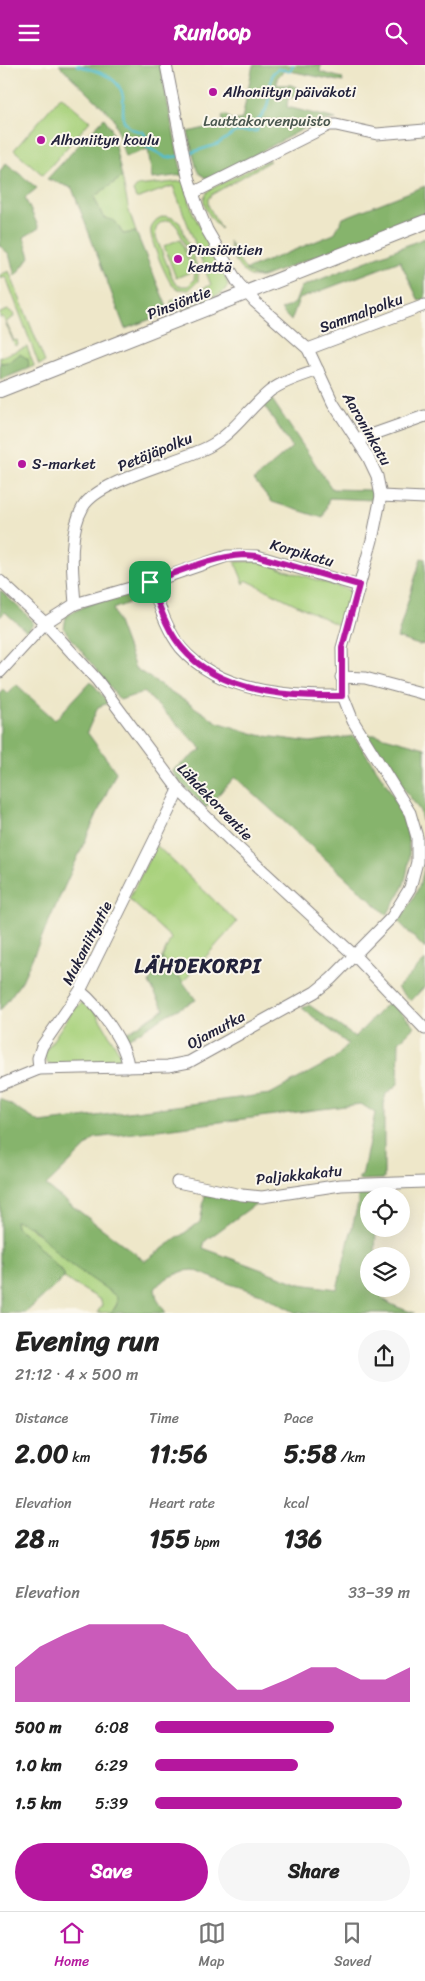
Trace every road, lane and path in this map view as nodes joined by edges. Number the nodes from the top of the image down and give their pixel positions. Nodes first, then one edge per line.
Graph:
1 (166, 65) edge
2 (425, 130) edge
3 (192, 193) junction
4 (425, 222) edge
5 (247, 293) junction
6 (425, 305) edge
7 (308, 349) junction
8 (318, 370) junction
9 (0, 390) edge
10 (425, 416) edge
11 (358, 440) junction
12 (381, 496) junction
13 (425, 498) edge
14 (0, 581) edge
15 (150, 582) junction
16 (359, 585) junction
17 (75, 604) junction
18 (45, 623) junction
19 (0, 672) edge
20 (341, 677) junction
21 (425, 694) edge
22 (342, 696) junction
23 (179, 790) junction
24 (354, 956) junction
25 (80, 991) junction
26 (425, 1029) edge
27 (128, 1067) junction
28 (39, 1069) junction
29 (0, 1085) edge
30 (177, 1182) dead end
31 (425, 1182) edge

1 - 3 street, Aaroninkatu
2 - 3 street
3 - 5 street, Aaroninkatu
4 - 5 main road, Pinsiöntie
5 - 7 street, Aaroninkatu
5 - 9 main road, Pinsiöntie
6 - 7 street, Sammalpolku
7 - 8 street, Aaroninkatu
8 - 11 street, Aaroninkatu
8 - 17 street, Petäjäpolku
10 - 11 street
11 - 12 street, Aaroninkatu
12 - 13 street
12 - 16 street, Aaroninkatu
14 - 18 street, Lähdekorventie
15 - 16 street, Korpikatu
15 - 17 street, Korpikatu
15 - 22 street
16 - 20 street, Aaroninkatu
17 - 18 street, Korpikatu
18 - 19 street, Korpikatu
18 - 23 street, Lähdekorventie
20 - 21 street
20 - 22 street, Aaroninkatu
22 - 24 street, Aaroninkatu
23 - 24 street, Lähdekorventie
23 - 25 street, Mukaniityntie
24 - 26 street, Lähdekorventie
24 - 27 street, Ojamutka
25 - 27 street
25 - 28 street, Mukaniityntie
27 - 28 street, Ojamutka
28 - 29 street
30 - 31 street, Paljakkakatu

